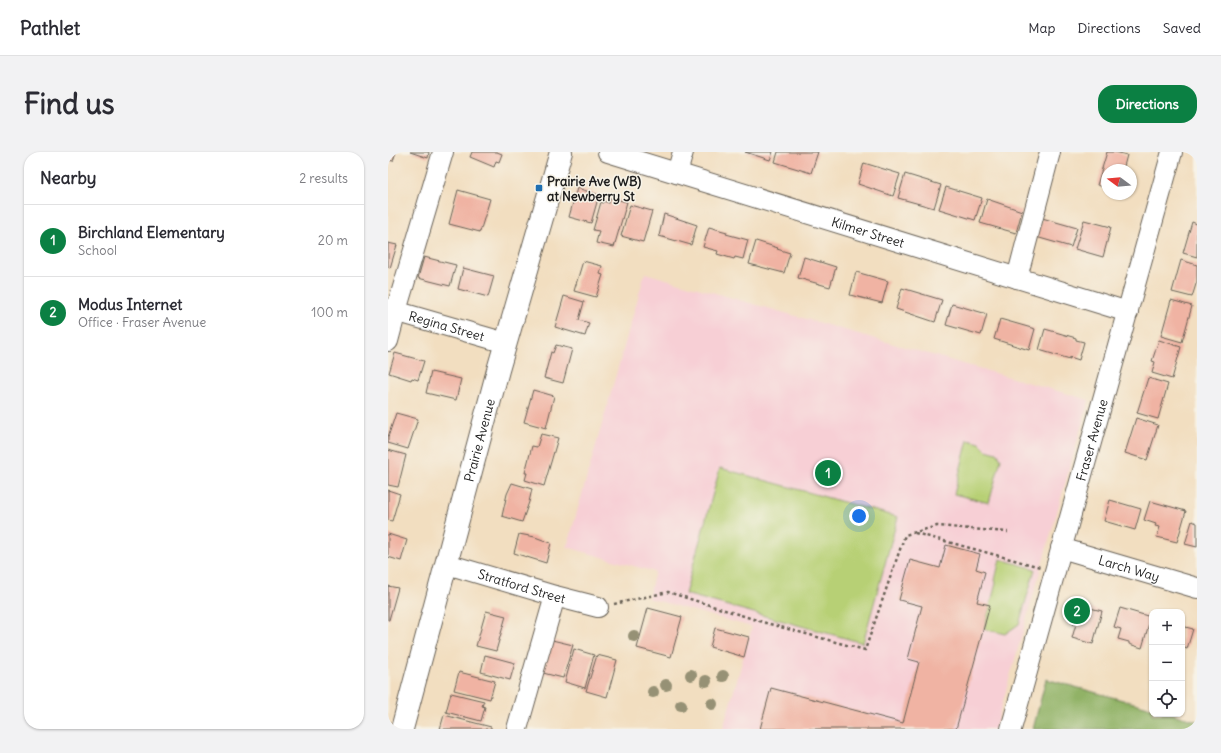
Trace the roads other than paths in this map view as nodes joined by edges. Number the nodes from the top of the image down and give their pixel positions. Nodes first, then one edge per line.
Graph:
1 (443, 152) edge
2 (561, 152) edge
3 (608, 152) edge
4 (683, 152) edge
5 (1049, 152) edge
6 (1172, 152) edge
7 (677, 173) junction
8 (1017, 278) junction
9 (392, 310) edge
10 (1128, 312) junction
11 (388, 341) edge
12 (506, 343) junction
13 (1061, 548) junction
14 (447, 564) junction
15 (1197, 588) edge
16 (555, 596) junction
17 (598, 607) road end
18 (402, 729) edge
19 (517, 729) edge
20 (1011, 729) edge

1 - 9 street
2 - 12 main road, Prairie Avenue
3 - 7 street, Kilmer Street
4 - 7 street
5 - 8 street
6 - 10 street, Fraser Avenue
7 - 8 street, Kilmer Street
8 - 10 street, Kilmer Street
9 - 11 street
9 - 12 street, Regina Street
10 - 13 street, Fraser Avenue
12 - 14 main road, Prairie Avenue
13 - 15 street, Larch Way
13 - 20 street, Fraser Avenue
14 - 16 street, Stratford Street
14 - 18 main road, Prairie Avenue
16 - 17 street, Stratford Street
16 - 19 street

